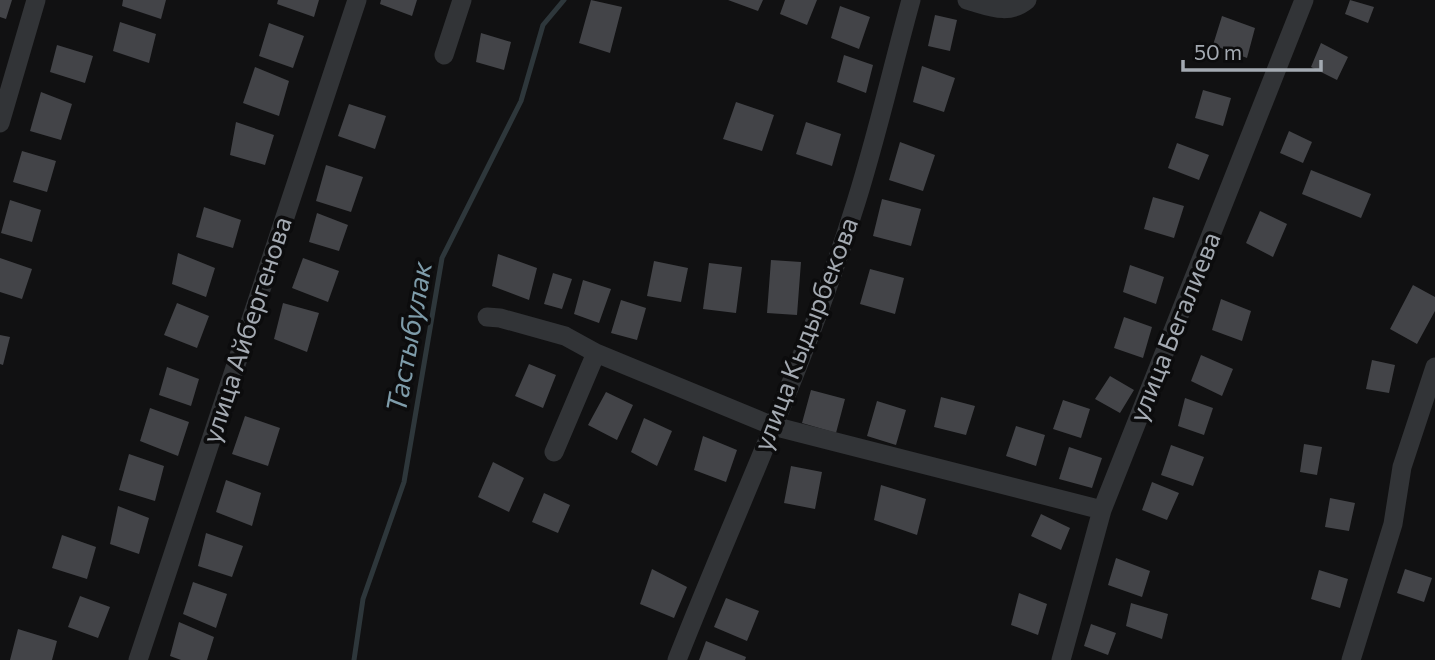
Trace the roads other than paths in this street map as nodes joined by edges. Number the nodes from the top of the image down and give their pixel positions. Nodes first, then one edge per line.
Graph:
1 (36, 0) edge
2 (357, 0) edge
3 (462, 0) edge
4 (911, 0) edge
5 (967, 0) edge
6 (1027, 0) edge
7 (1304, 0) edge
8 (444, 55) dead end
9 (0, 123) edge
10 (487, 317) dead end
11 (596, 353) junction
12 (1435, 367) edge
13 (774, 426) junction
14 (554, 452) dead end
15 (1102, 510) junction
16 (138, 660) edge
17 (677, 660) edge
18 (1060, 660) edge
19 (1351, 660) edge

1 - 9 street
2 - 16 street, улица Айбергенова
3 - 8 street
4 - 13 street, улица Кыдырбекова
5 - 6 street
7 - 15 street, улица Бегалиева
10 - 11 street
11 - 13 street
11 - 14 street
12 - 19 street
13 - 15 street
13 - 17 street, улица Кыдырбекова
15 - 18 street, улица Бегалиева

